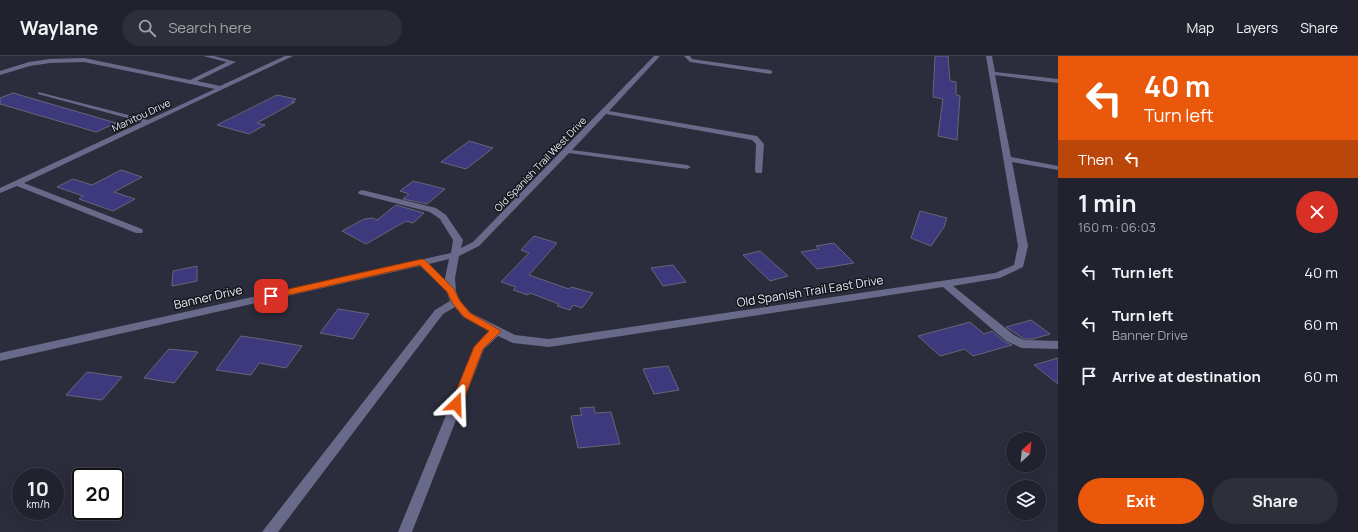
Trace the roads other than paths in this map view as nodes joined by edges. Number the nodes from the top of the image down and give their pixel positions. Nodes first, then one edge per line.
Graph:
1 (94, 56) edge
2 (206, 56) edge
3 (290, 56) edge
4 (657, 56) edge
5 (687, 56) edge
6 (989, 56) edge
7 (84, 60) junction
8 (770, 72) dead end
9 (0, 73) edge
10 (992, 73) junction
11 (1058, 81) edge
12 (190, 82) junction
13 (221, 88) junction
14 (40, 93) dead end
15 (604, 112) junction
16 (149, 122) junction
17 (567, 152) junction
18 (1008, 159) junction
19 (1056, 165) edge
20 (687, 167) dead end
21 (759, 171) dead end
22 (17, 184) junction
23 (0, 191) edge
24 (362, 192) dead end
25 (139, 231) dead end
26 (455, 255) junction
27 (422, 262) junction
28 (945, 284) junction
29 (451, 291) junction
30 (456, 302) junction
31 (496, 331) junction
32 (1058, 345) edge
33 (0, 356) edge
34 (269, 532) edge
35 (405, 532) edge

1 - 7 street
2 - 12 street
3 - 13 street, Manitou Drive
4 - 15 street, Old Spanish Trail West Drive
5 - 8 street
6 - 10 street, Old Spanish Trail East Drive
7 - 9 street
7 - 12 street
10 - 11 street
10 - 18 street, Old Spanish Trail East Drive
12 - 13 street
13 - 16 street, Manitou Drive
14 - 16 street
15 - 17 street, Old Spanish Trail West Drive
15 - 21 street
16 - 22 street, Manitou Drive
17 - 20 street
17 - 26 street, Old Spanish Trail West Drive
18 - 19 street
18 - 28 street, Old Spanish Trail East Drive
22 - 23 street, Manitou Drive
22 - 25 street
24 - 26 street
26 - 27 street, Old Spanish Trail West Drive
26 - 29 street
27 - 29 street, Old Spanish Trail East Drive
27 - 33 street, Banner Drive
28 - 31 street, Old Spanish Trail East Drive
28 - 32 street
29 - 30 street, Old Spanish Trail East Drive
30 - 31 street, Old Spanish Trail East Drive
30 - 34 street
31 - 35 street

